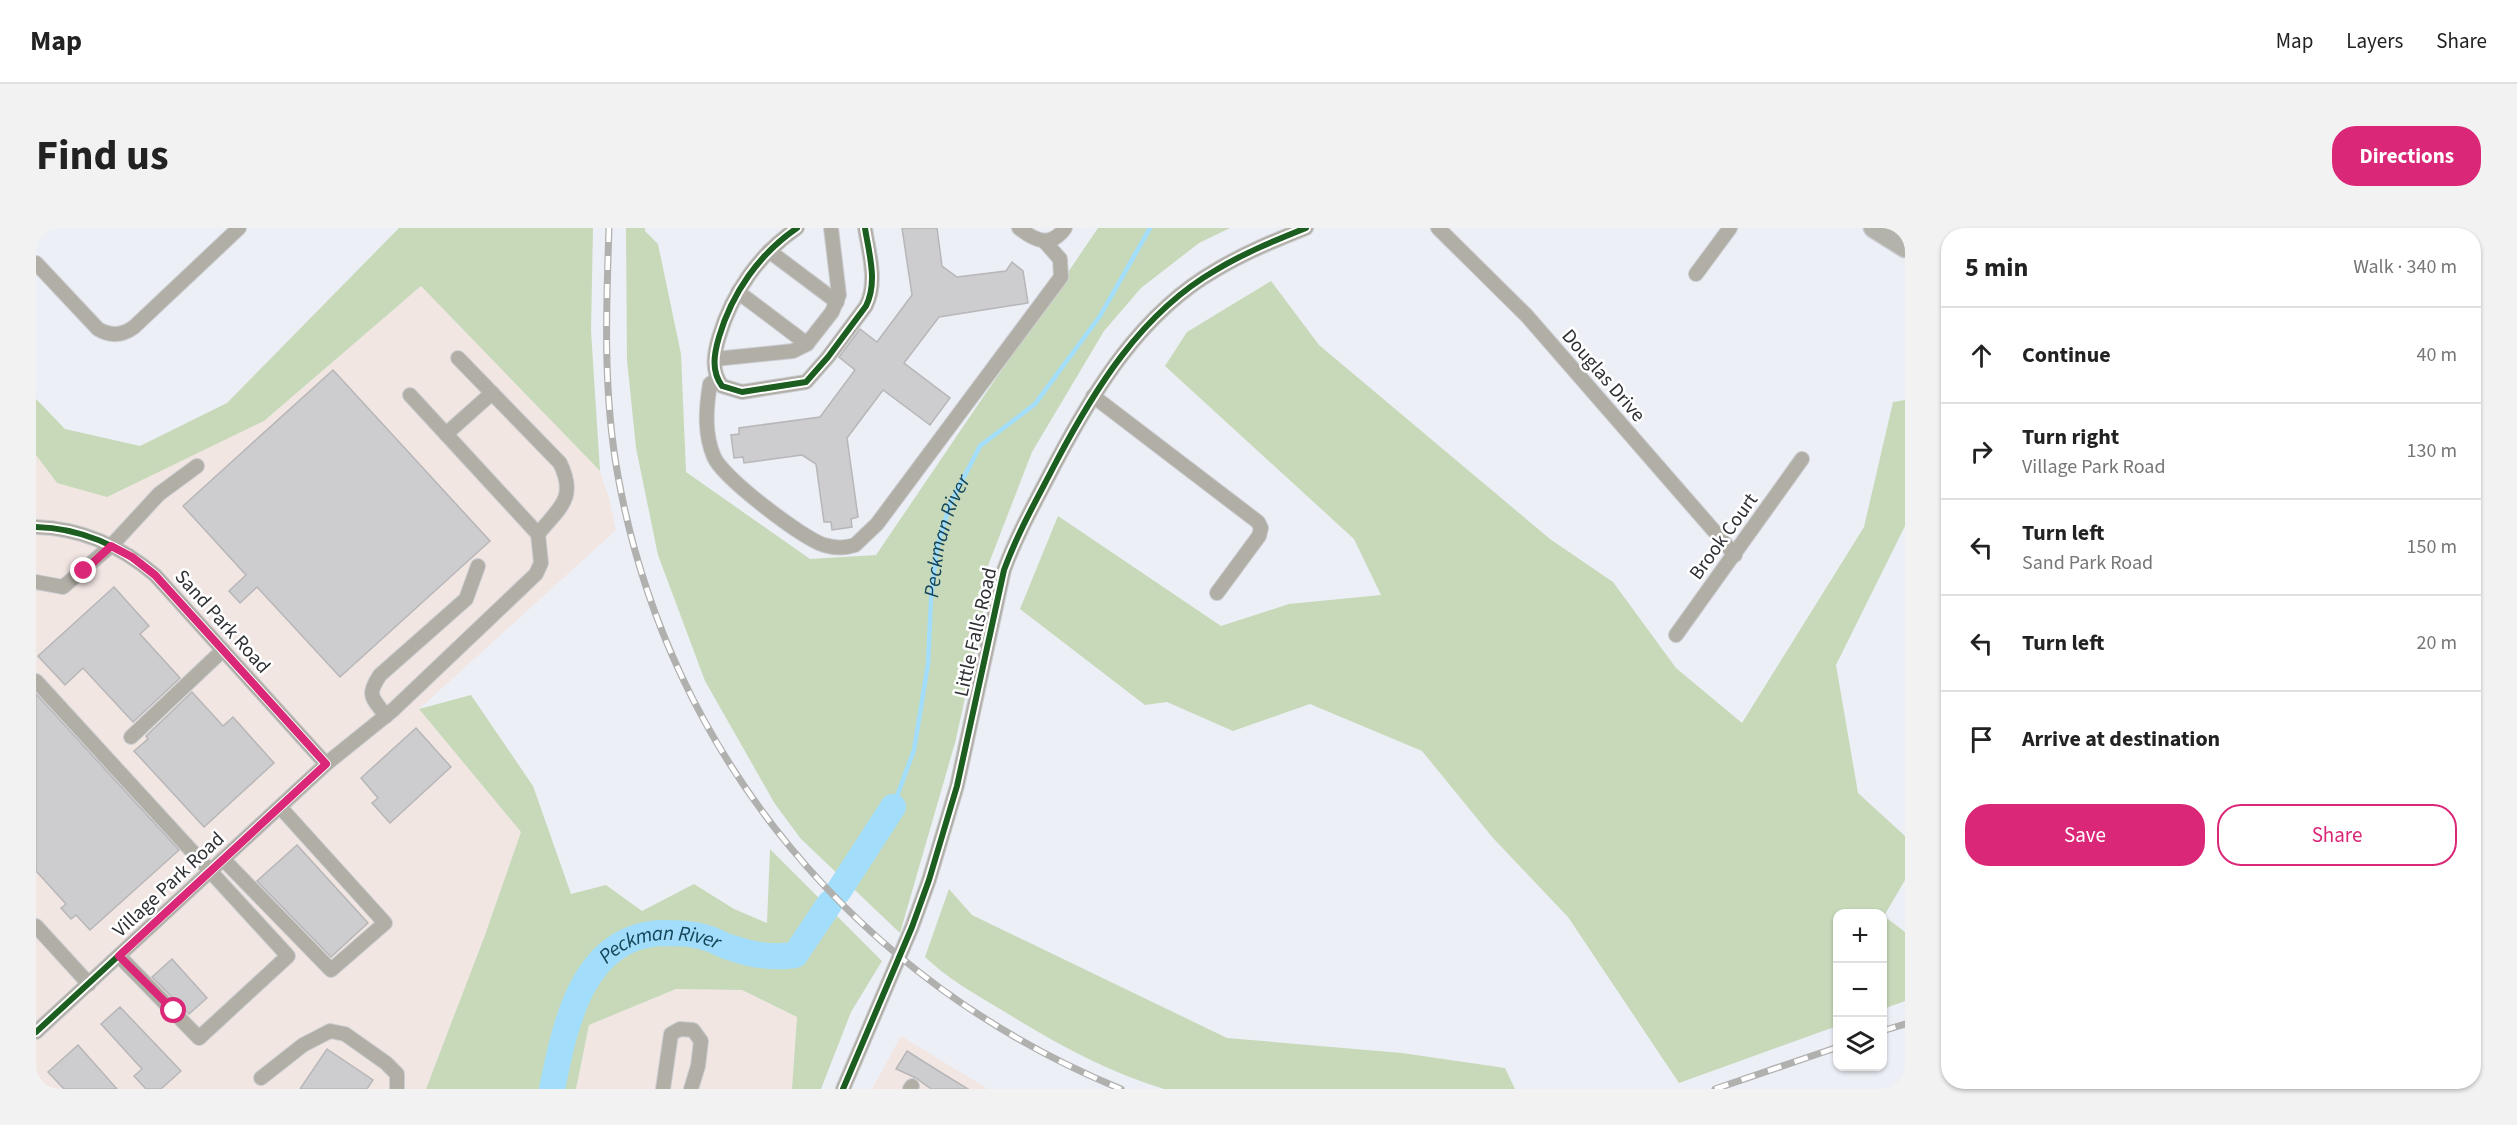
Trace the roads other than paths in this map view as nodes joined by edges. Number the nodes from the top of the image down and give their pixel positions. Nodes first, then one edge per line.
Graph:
1 (238, 228) edge
2 (797, 228) edge
3 (831, 228) edge
4 (865, 228) edge
5 (1019, 228) edge
6 (1065, 228) edge
7 (1306, 228) edge
8 (1437, 228) edge
9 (1730, 228) edge
10 (1873, 228) edge
11 (1045, 242) junction
12 (1905, 249) edge
13 (769, 251) junction
14 (36, 263) edge
15 (1696, 274) dead end
16 (738, 292) junction
17 (837, 302) junction
18 (807, 344) junction
19 (458, 358) dead end
20 (715, 359) junction
21 (717, 379) junction
22 (492, 393) junction
23 (410, 395) dead end
24 (1093, 396) junction
25 (447, 434) junction
26 (1802, 459) dead end
27 (197, 466) dead end
28 (36, 527) edge
29 (538, 534) junction
30 (111, 546) junction
31 (1735, 555) junction
32 (478, 566) dead end
33 (36, 582) edge
34 (1217, 593) dead end
35 (1676, 635) dead end
36 (223, 650) junction
37 (36, 681) edge
38 (386, 716) junction
39 (131, 737) dead end
40 (326, 764) junction
41 (280, 807) junction
42 (223, 859) junction
43 (211, 871) junction
44 (36, 927) edge
45 (119, 956) junction
46 (89, 984) junction
47 (36, 1032) edge
48 (261, 1078) dead end
49 (397, 1089) edge
50 (663, 1089) edge
51 (691, 1089) edge
52 (843, 1089) edge

1 - 14 street
2 - 13 street
3 - 17 street
4 - 21 street
5 - 11 street
6 - 11 street
7 - 24 street, Little Falls Road
8 - 31 street, Douglas Drive
9 - 15 street
10 - 12 main road
11 - 21 street
13 - 16 street
13 - 17 street
16 - 18 street
16 - 20 street
17 - 18 street
18 - 20 street
19 - 22 street
20 - 21 street
22 - 25 street
22 - 29 street
23 - 25 street
24 - 34 street
24 - 52 street, Little Falls Road
25 - 29 street
26 - 31 street, Brook Court
27 - 30 street
28 - 30 street, Sand Park Road
29 - 38 street, Village Park Road
30 - 33 street
30 - 36 street, Sand Park Road
31 - 35 street, Brook Court
32 - 38 street
36 - 39 street
36 - 40 street, Sand Park Road
37 - 43 street
38 - 40 street, Village Park Road
40 - 41 street, Village Park Road
41 - 42 street, Village Park Road
41 - 42 street
42 - 43 street, Village Park Road
43 - 45 street, Village Park Road
43 - 45 street
44 - 46 street
45 - 46 street, Village Park Road
46 - 47 street, Village Park Road
48 - 49 street
50 - 51 street

